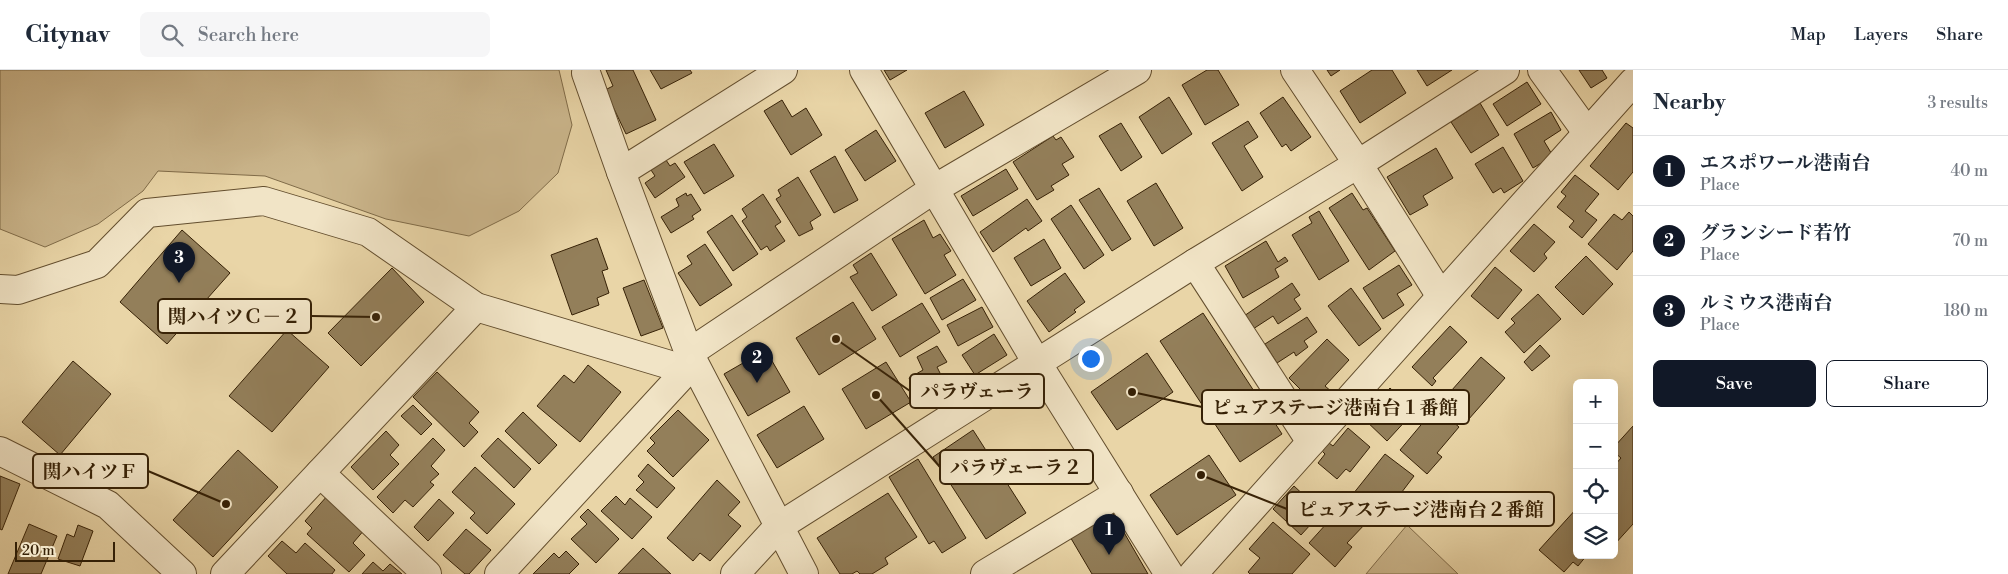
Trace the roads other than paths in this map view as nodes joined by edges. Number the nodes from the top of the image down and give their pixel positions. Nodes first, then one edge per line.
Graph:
1 (783, 70) edge
2 (864, 70) edge
3 (1137, 70) edge
4 (1295, 70) edge
5 (1504, 70) edge
6 (1542, 70) edge
7 (586, 73) dead end
8 (1633, 82) edge
9 (1586, 131) junction
10 (1358, 164) junction
11 (620, 172) junction
12 (934, 190) junction
13 (1195, 263) junction
14 (0, 290) edge
15 (1440, 295) junction
16 (476, 307) junction
17 (688, 362) junction
18 (1037, 363) junction
19 (1311, 442) junction
20 (0, 451) edge
21 (320, 473) junction
22 (1119, 493) junction
23 (778, 527) junction
24 (182, 574) edge
25 (225, 574) edge
26 (427, 574) edge
27 (499, 574) edge
28 (735, 574) edge
29 (804, 574) edge
30 (985, 574) edge
31 (1169, 574) edge
32 (1193, 574) edge

1 - 11 street
2 - 12 street
3 - 12 street
4 - 10 street
5 - 10 street
6 - 9 street
7 - 11 street
8 - 9 street
9 - 15 street
10 - 13 street
10 - 15 street
11 - 17 street
12 - 17 street
12 - 18 street
13 - 18 street
13 - 19 street
14 - 16 street
15 - 19 street
16 - 17 street
16 - 21 street
17 - 23 street
17 - 27 street
18 - 22 street
18 - 23 street
19 - 32 street
20 - 24 street
21 - 25 street
21 - 26 street
22 - 30 street
22 - 31 street
23 - 28 street
23 - 29 street

